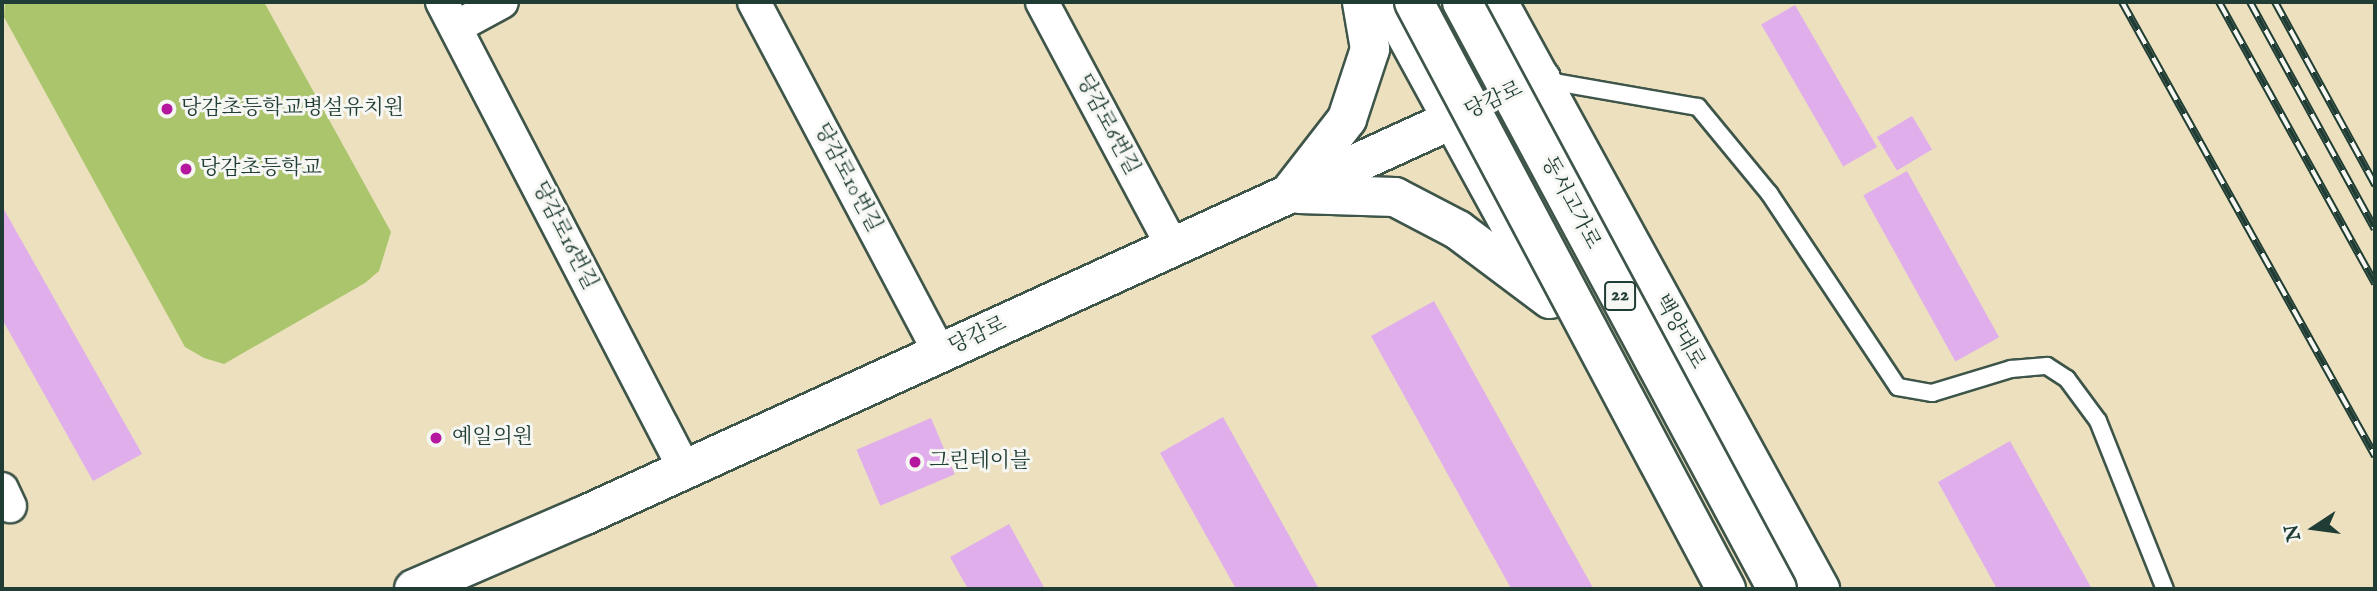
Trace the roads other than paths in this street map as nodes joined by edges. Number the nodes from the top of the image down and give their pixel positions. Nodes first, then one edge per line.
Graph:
1 (502, 2) edge
2 (754, 2) edge
3 (1042, 2) edge
4 (1362, 2) edge
5 (1388, 2) edge
6 (1414, 2) edge
7 (1462, 2) edge
8 (1498, 2) edge
9 (449, 14) edge
10 (1541, 79) junction
11 (1454, 119) junction
12 (1290, 194) junction
13 (1172, 247) junction
14 (1550, 299) junction
15 (940, 353) junction
16 (685, 470) junction
17 (414, 589) edge
18 (1706, 589) edge
19 (1727, 589) edge
20 (1777, 589) edge
21 (1820, 589) edge
22 (2165, 589) edge

1 - 9 street
2 - 15 street, 당감로10번길
3 - 13 street, 당감로6번길
4 - 12 main road
5 - 11 main road
6 - 19 main road, 동서고가로 / 22, bridge
7 - 20 main road, 동서고가로 / 22, bridge
8 - 10 main road, 백양대로
9 - 16 street, 당감로16번길
10 - 11 main road, 당감로
10 - 21 main road, 백양대로
10 - 22 lane
11 - 12 main road, 당감로
11 - 14 main road
12 - 13 main road, 당감로
12 - 14 main road
13 - 15 main road, 당감로
14 - 18 main road
15 - 16 main road, 당감로
16 - 17 main road, 당감로

